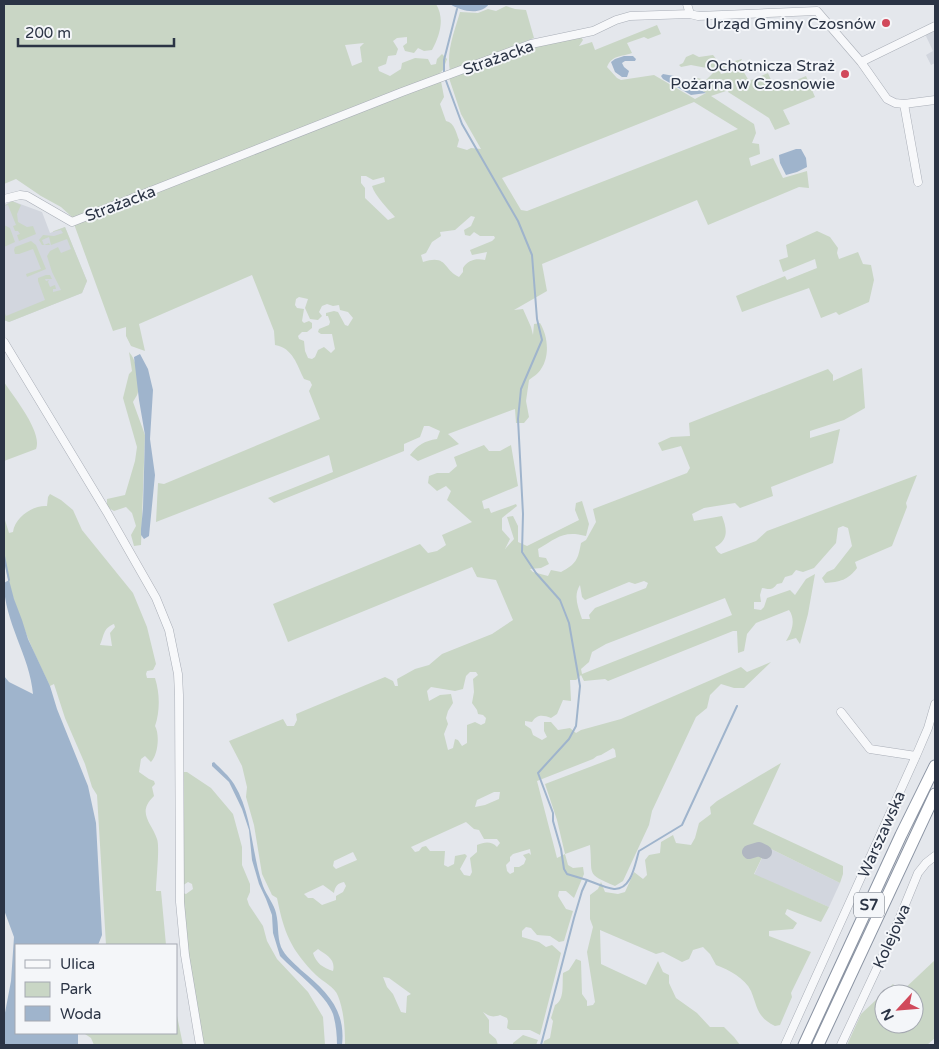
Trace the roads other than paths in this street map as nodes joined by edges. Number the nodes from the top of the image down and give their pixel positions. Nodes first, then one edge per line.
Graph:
1 (687, 4) edge
2 (690, 14) junction
3 (935, 26) edge
4 (861, 62) junction
5 (935, 100) edge
6 (904, 104) junction
7 (918, 182) dead end
8 (4, 199) edge
9 (4, 342) edge
10 (935, 704) edge
11 (841, 712) dead end
12 (916, 756) junction
13 (935, 766) edge
14 (935, 794) edge
15 (934, 857) edge
16 (200, 1045) edge
17 (785, 1045) edge
18 (804, 1045) edge
19 (818, 1045) edge
20 (841, 1045) edge

1 - 2 street
2 - 4 street, Strażacka
2 - 8 street, Strażacka
3 - 4 street
4 - 6 street, Strażacka
5 - 6 street
6 - 7 street
9 - 16 street
10 - 12 street, Warszawska
11 - 12 street
12 - 17 street, Warszawska
13 - 18 highway, S7
14 - 19 highway, S7
15 - 20 street, Kolejowa

